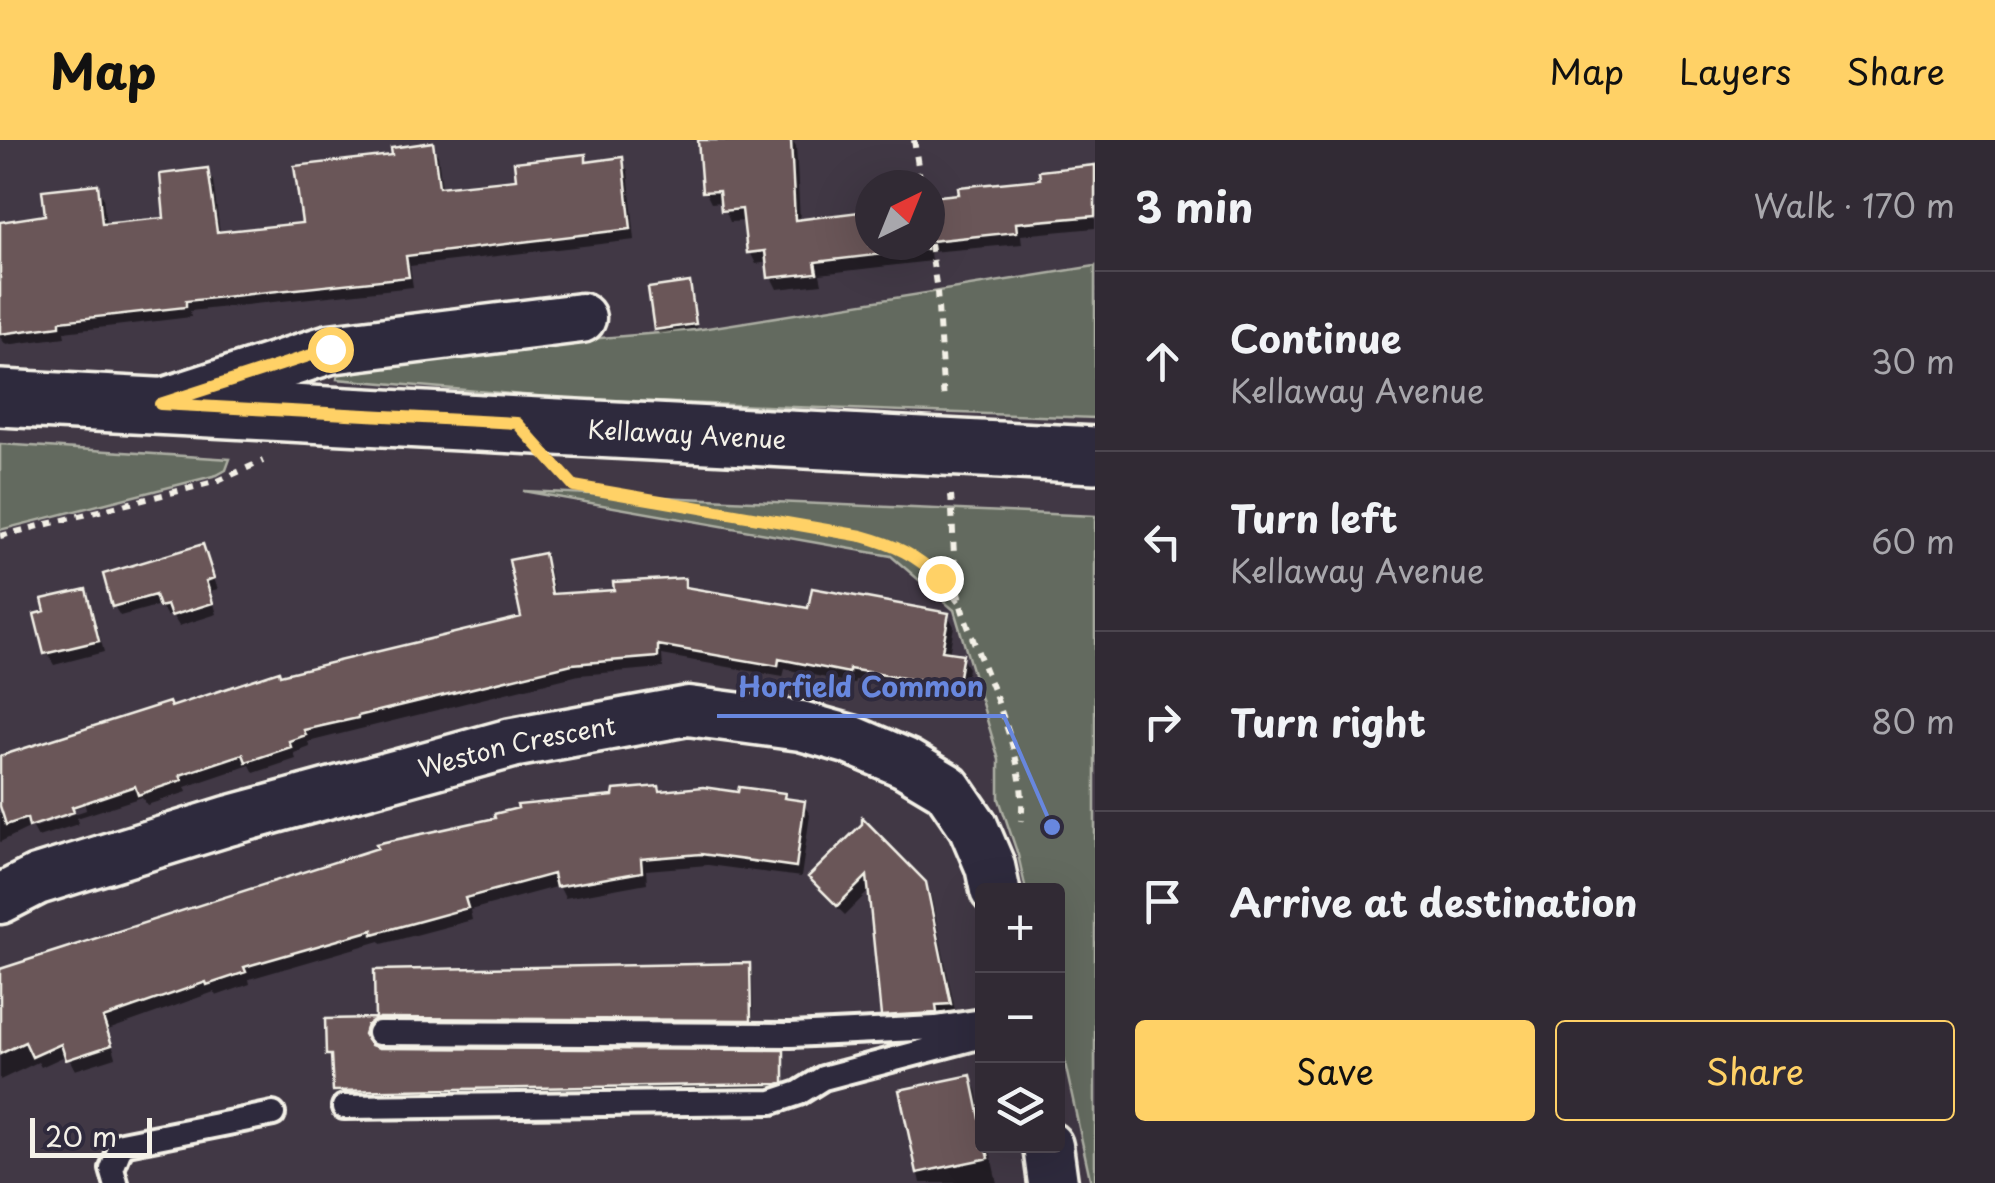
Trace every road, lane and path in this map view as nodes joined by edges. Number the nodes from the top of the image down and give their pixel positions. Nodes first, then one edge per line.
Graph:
1 (914, 140) edge
2 (919, 170) edge
3 (932, 260) edge
4 (581, 318) dead end
5 (0, 398) edge
6 (160, 404) junction
7 (517, 423) junction
8 (946, 446) junction
9 (1095, 455) edge
10 (268, 459) dead end
11 (0, 536) edge
12 (961, 604) junction
13 (992, 878) edge
14 (0, 899) edge
15 (975, 1022) edge
16 (378, 1033) dead end
17 (975, 1038) edge
18 (344, 1107) dead end
19 (273, 1114) dead end
20 (1049, 1153) edge
21 (116, 1183) edge
22 (1054, 1183) edge

1 - 2 path
3 - 8 path
4 - 6 street, Kellaway Avenue
5 - 6 main road, Kellaway Avenue
6 - 7 main road, Kellaway Avenue
7 - 8 main road, Kellaway Avenue
7 - 12 path
8 - 9 main road, Kellaway Avenue
8 - 12 path
10 - 11 path
12 - 13 path
13 - 14 street, Weston Crescent
15 - 16 lane
17 - 18 lane
19 - 21 lane
20 - 22 street

